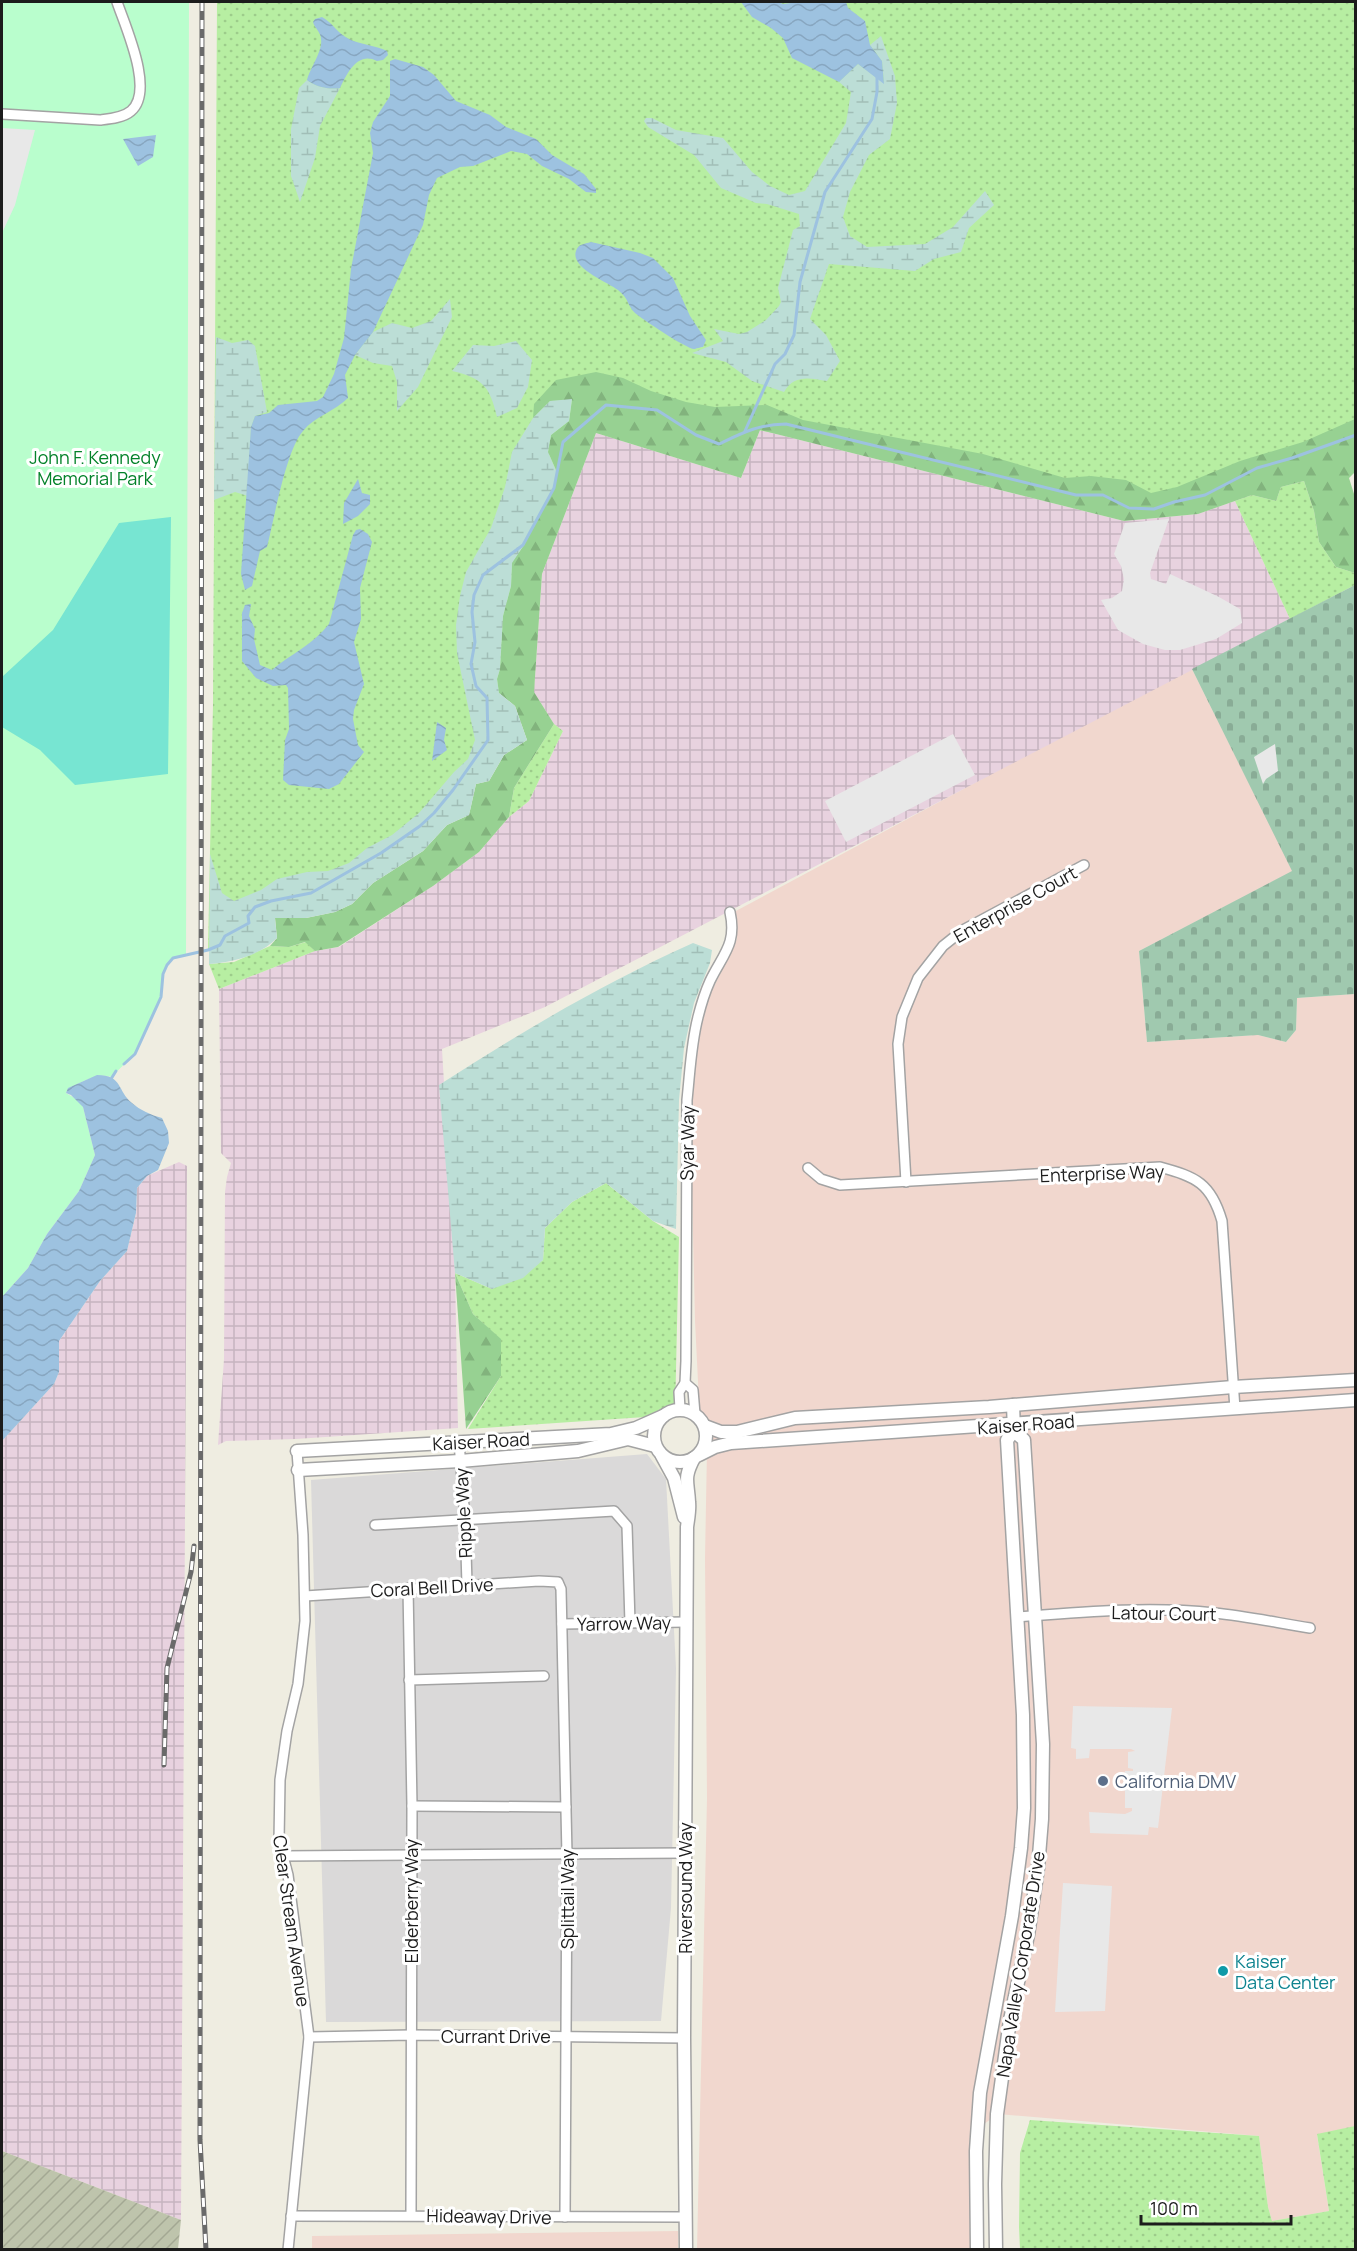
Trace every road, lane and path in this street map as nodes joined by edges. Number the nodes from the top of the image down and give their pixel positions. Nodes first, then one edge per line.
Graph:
1 (117, 2) edge
2 (2, 114) edge
3 (1084, 865) dead end
4 (730, 912) dead end
5 (808, 1168) dead end
6 (906, 1182) junction
7 (1356, 1380) edge
8 (685, 1383) junction
9 (1233, 1387) junction
10 (1356, 1400) edge
11 (1013, 1406) junction
12 (680, 1409) junction
13 (1235, 1409) junction
14 (695, 1414) junction
15 (663, 1416) junction
16 (705, 1426) junction
17 (1014, 1427) junction
18 (459, 1442) junction
19 (297, 1451) joint
20 (659, 1451) junction
21 (697, 1456) junction
22 (460, 1461) junction
23 (298, 1470) junction
24 (465, 1519) junction
25 (375, 1524) dead end
26 (687, 1527) junction
27 (558, 1582) joint
28 (467, 1584) junction
29 (408, 1588) junction
30 (306, 1596) junction
31 (1036, 1616) junction
32 (1017, 1617) junction
33 (686, 1622) junction
34 (630, 1623) junction
35 (562, 1624) junction
36 (1310, 1629) dead end
37 (544, 1676) dead end
38 (410, 1680) junction
39 (412, 1806) junction
40 (566, 1807) junction
41 (685, 1853) junction
42 (567, 1855) junction
43 (282, 1856) junction
44 (411, 1856) junction
45 (411, 2035) junction
46 (566, 2036) junction
47 (309, 2037) junction
48 (684, 2037) junction
49 (980, 2093) junction
50 (1000, 2094) junction
51 (411, 2215) junction
52 (291, 2216) junction
53 (565, 2217) junction
54 (686, 2217) junction
55 (288, 2250) edge
56 (686, 2250) edge
57 (977, 2250) edge
58 (996, 2250) edge

1 - 2 street
3 - 6 street, Enterprise Court
4 - 8 street, Syar Way
5 - 6 street, Enterprise Way
6 - 9 street, Enterprise Way
7 - 9 street, Kaiser Road
8 - 12 street, Syar Way
8 - 14 street, Syar Way
9 - 11 street, Kaiser Road
9 - 13 street, Enterprise Way
10 - 13 street, Kaiser Road
11 - 16 street, Kaiser Road
11 - 17 street, Napa Valley Corporate Drive
12 - 14 street
12 - 15 street
13 - 17 street, Kaiser Road
14 - 16 street
15 - 18 street, Kaiser Road
15 - 20 street
16 - 21 street
17 - 21 street, Kaiser Road
17 - 31 street, Napa Valley Corporate Drive
17 - 32 street, Napa Valley Corporate Drive
18 - 19 street, Kaiser Road
18 - 22 street, Ripple Way
19 - 23 street, Clear Stream Avenue
20 - 21 street
20 - 22 street, Kaiser Road
20 - 26 street, Riversound Way
21 - 26 street, Riversound Way
22 - 23 street, Kaiser Road
22 - 24 street, Ripple Way
23 - 30 street, Clear Stream Avenue
24 - 25 street
24 - 28 street, Ripple Way
24 - 34 street
26 - 33 street, Riversound Way
27 - 28 street, Coral Bell Drive
27 - 35 street, Splittail Way
28 - 29 street, Coral Bell Drive
29 - 30 street, Coral Bell Drive
29 - 38 street, Elderberry Way
30 - 43 street, Clear Stream Avenue
31 - 32 street, Latour Court
31 - 36 street, Latour Court
31 - 50 street, Napa Valley Corporate Drive
32 - 49 street, Napa Valley Corporate Drive
33 - 34 street, Yarrow Way
33 - 41 street, Riversound Way
34 - 35 street, Yarrow Way
35 - 40 street, Splittail Way
37 - 38 street
38 - 39 street, Elderberry Way
39 - 40 street
39 - 44 street, Elderberry Way
40 - 42 street, Splittail Way
41 - 42 street
41 - 48 street, Riversound Way
42 - 44 street
42 - 46 street, Splittail Way
43 - 44 street
43 - 47 street, Clear Stream Avenue
44 - 45 street, Elderberry Way
45 - 46 street, Currant Drive
45 - 47 street, Currant Drive
45 - 51 street, Elderberry Way
46 - 48 street, Currant Drive
46 - 53 street, Splittail Way
47 - 52 street, Clear Stream Avenue
48 - 54 street, Riversound Way
49 - 50 street
49 - 57 street, Napa Valley Corporate Drive
50 - 58 street, Napa Valley Corporate Drive
51 - 52 street, Hideaway Drive
51 - 53 street, Hideaway Drive
52 - 55 street, Clear Stream Avenue
53 - 54 street, Hideaway Drive
54 - 56 street, Riversound Way

